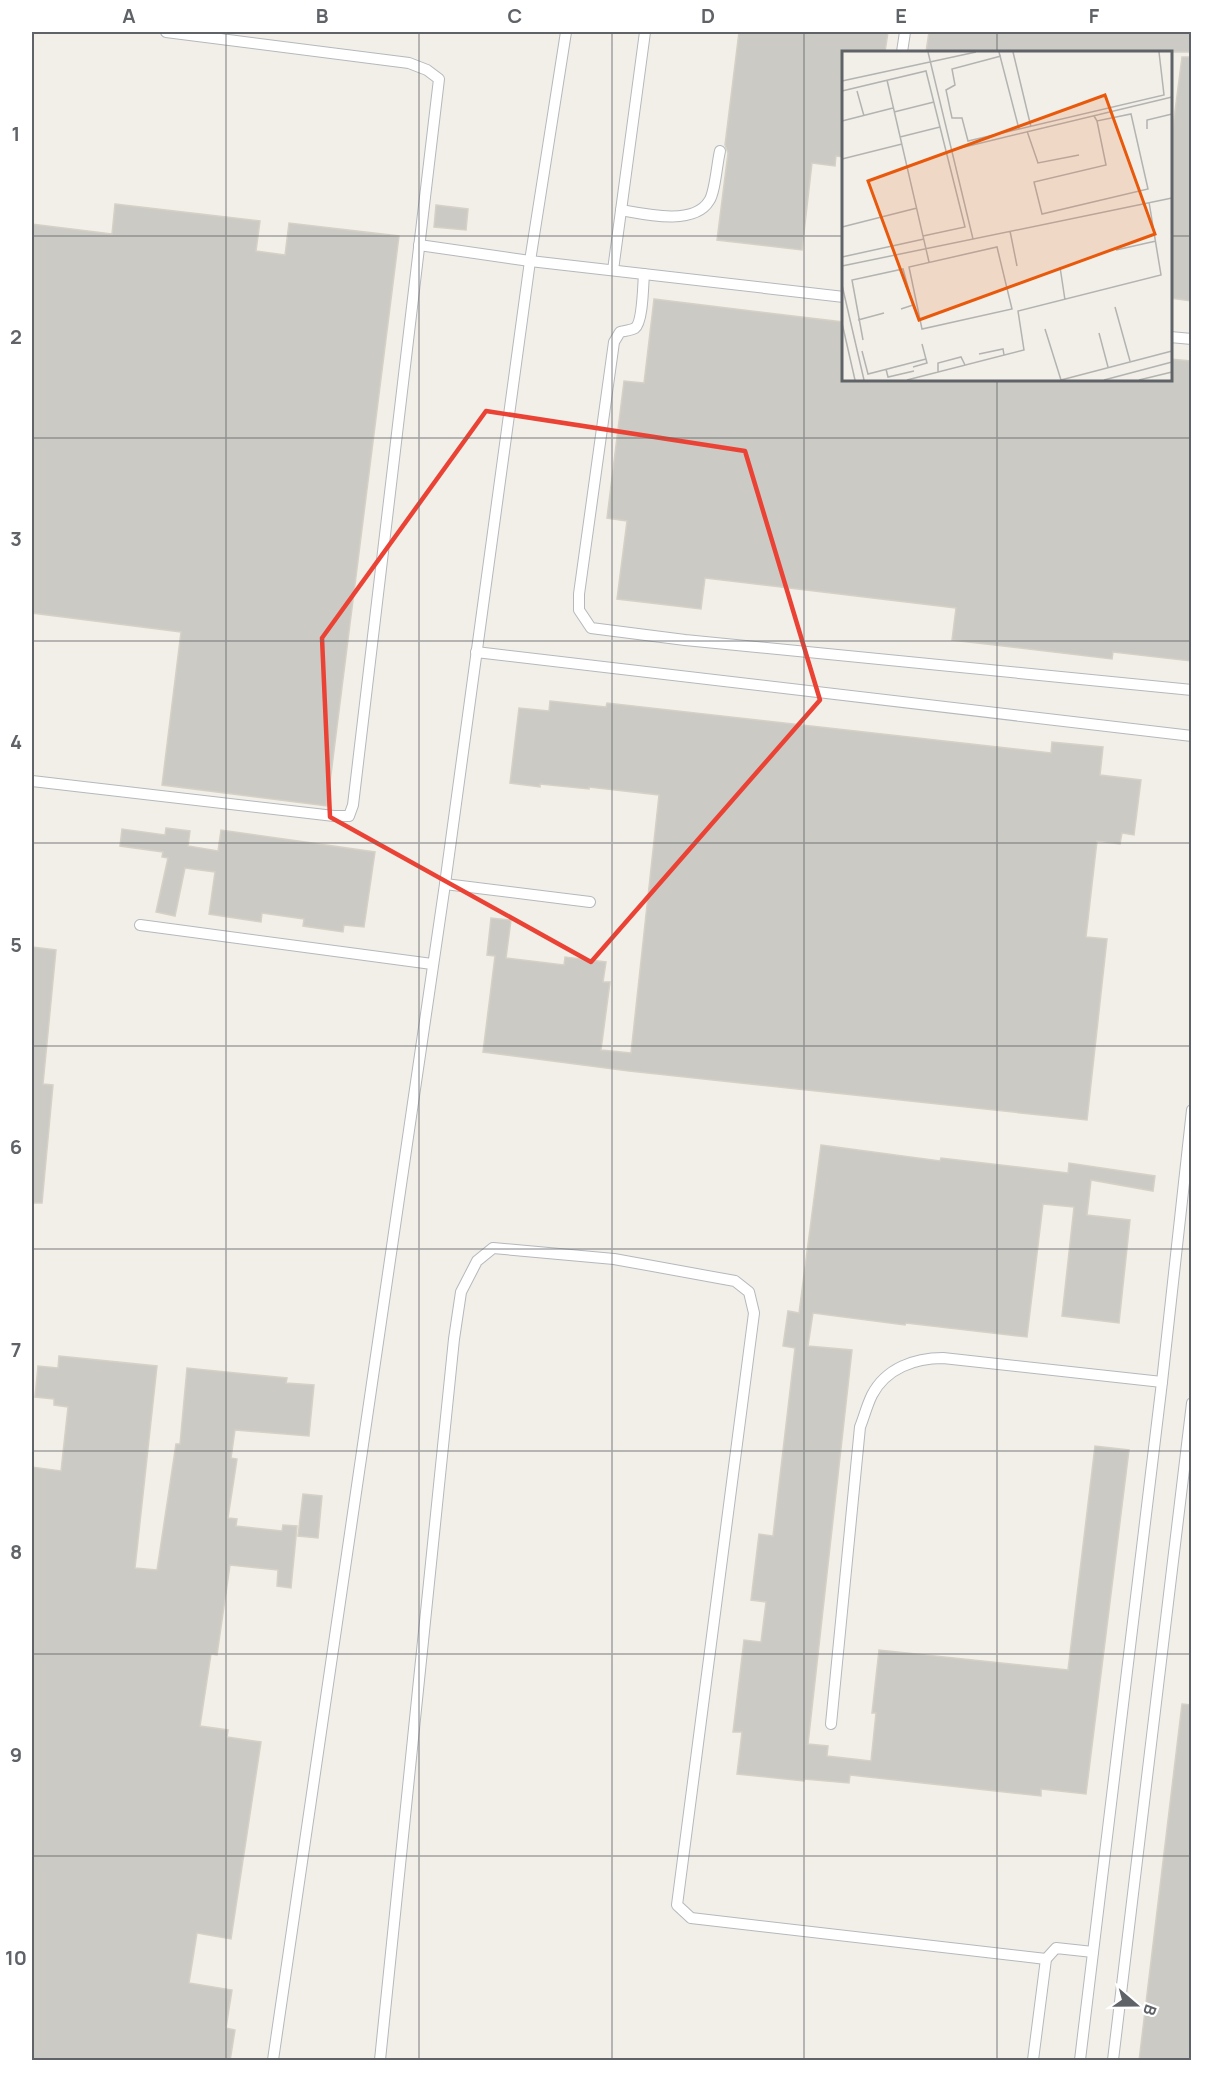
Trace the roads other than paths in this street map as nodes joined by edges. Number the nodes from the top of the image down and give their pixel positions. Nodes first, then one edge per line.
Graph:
1 (166, 32) edge
2 (566, 32) edge
3 (645, 32) edge
4 (905, 32) edge
5 (902, 51) edge
6 (720, 151) dead end
7 (621, 210) junction
8 (418, 245) junction
9 (530, 261) junction
10 (613, 270) junction
11 (644, 274) junction
12 (842, 297) edge
13 (1172, 337) edge
14 (1191, 339) edge
15 (476, 652) junction
16 (1191, 690) edge
17 (1191, 736) edge
18 (32, 781) edge
19 (445, 884) junction
20 (590, 902) dead end
21 (140, 925) dead end
22 (432, 964) junction
23 (1191, 1110) edge
24 (1162, 1382) junction
25 (1191, 1403) edge
26 (1190, 1423) edge
27 (831, 1724) dead end
28 (1093, 1952) junction
29 (1046, 1959) junction
30 (273, 2061) edge
31 (380, 2061) edge
32 (1033, 2061) edge
33 (1080, 2061) edge
34 (1113, 2061) edge

1 - 8 lane
2 - 9 lane
3 - 7 lane
4 - 5 lane
6 - 7 lane
7 - 10 lane
8 - 9 lane
8 - 18 lane
9 - 10 lane
9 - 15 lane
10 - 11 lane
11 - 12 lane
11 - 16 lane
13 - 14 lane
15 - 17 lane
15 - 19 lane
19 - 20 lane
19 - 22 lane
21 - 22 lane
22 - 30 lane
23 - 24 lane
24 - 27 lane
24 - 28 lane
25 - 26 lane
26 - 34 lane
28 - 29 lane
28 - 33 lane
29 - 31 lane
29 - 32 lane

